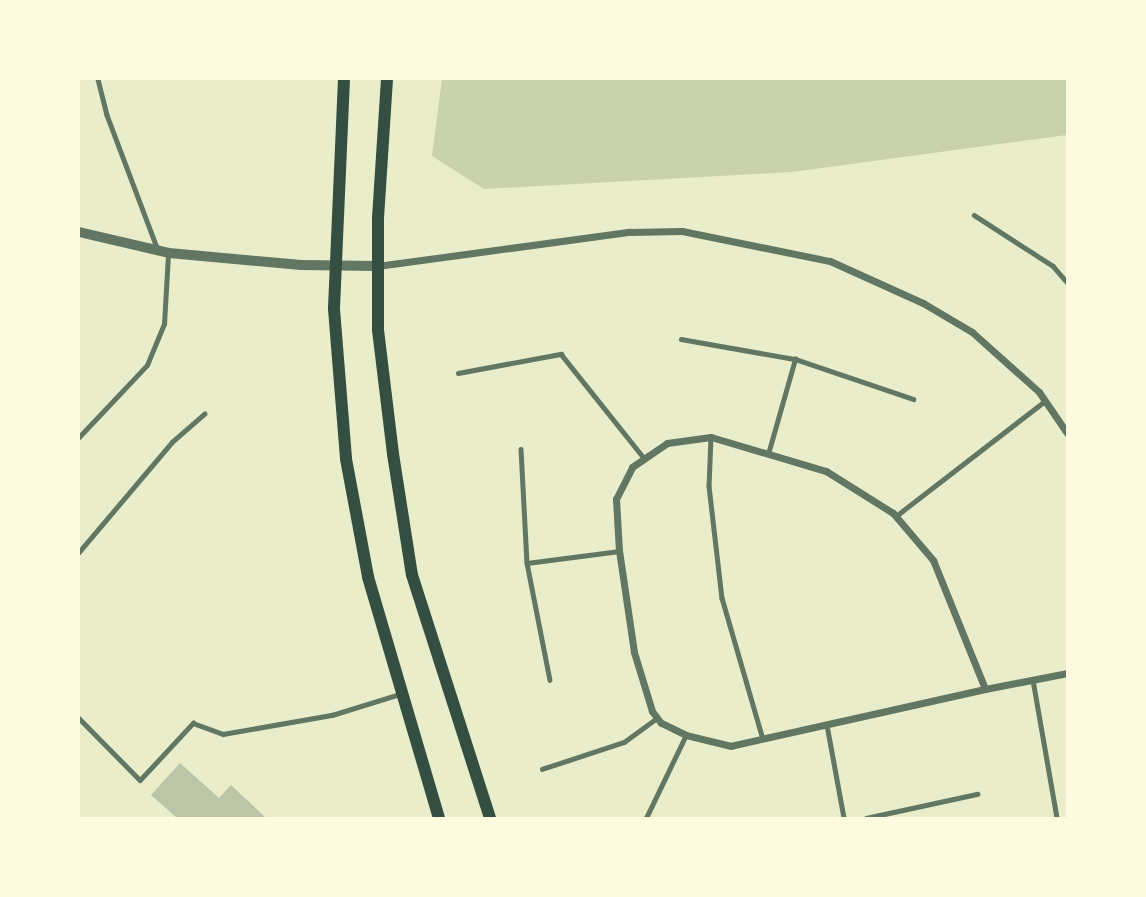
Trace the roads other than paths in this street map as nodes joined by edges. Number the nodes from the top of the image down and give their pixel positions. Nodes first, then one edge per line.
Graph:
1 (98, 79) edge
2 (344, 79) edge
3 (387, 79) edge
4 (974, 215) dead end
5 (79, 232) edge
6 (163, 252) junction
7 (335, 266) junction
8 (377, 266) junction
9 (1067, 282) edge
10 (681, 339) dead end
11 (795, 359) junction
12 (458, 373) dead end
13 (913, 399) dead end
14 (1045, 401) junction
15 (204, 414) dead end
16 (1067, 433) edge
17 (79, 437) edge
18 (711, 437) junction
19 (521, 449) dead end
20 (768, 454) junction
21 (645, 459) junction
22 (895, 517) junction
23 (619, 551) junction
24 (79, 552) edge
25 (527, 563) junction
26 (1067, 673) edge
27 (550, 680) dead end
28 (1033, 680) junction
29 (985, 689) junction
30 (400, 693) junction
31 (79, 718) edge
32 (657, 718) junction
33 (827, 724) junction
34 (686, 736) junction
35 (763, 739) junction
36 (542, 769) dead end
37 (977, 794) dead end
38 (439, 818) edge
39 (490, 818) edge
40 (646, 818) edge
41 (844, 818) edge
42 (866, 818) edge
43 (1057, 818) edge

1 - 6 lane
2 - 7 main road
3 - 8 main road
4 - 9 lane
5 - 6 street
6 - 7 street
6 - 17 lane
7 - 8 street
7 - 30 main road
8 - 14 street
8 - 39 main road
10 - 11 lane
11 - 13 lane
11 - 20 lane
12 - 21 lane
14 - 16 street
14 - 22 lane
15 - 24 lane
18 - 20 street
18 - 21 street
18 - 35 lane
19 - 25 lane
20 - 22 street
21 - 23 street
22 - 29 street
23 - 25 lane
23 - 32 street
25 - 27 lane
26 - 28 street
28 - 29 street
28 - 43 lane
29 - 33 street
30 - 31 lane
30 - 38 main road
32 - 34 street
32 - 36 lane
33 - 35 street
33 - 41 lane
34 - 35 street
34 - 40 lane
37 - 42 lane

